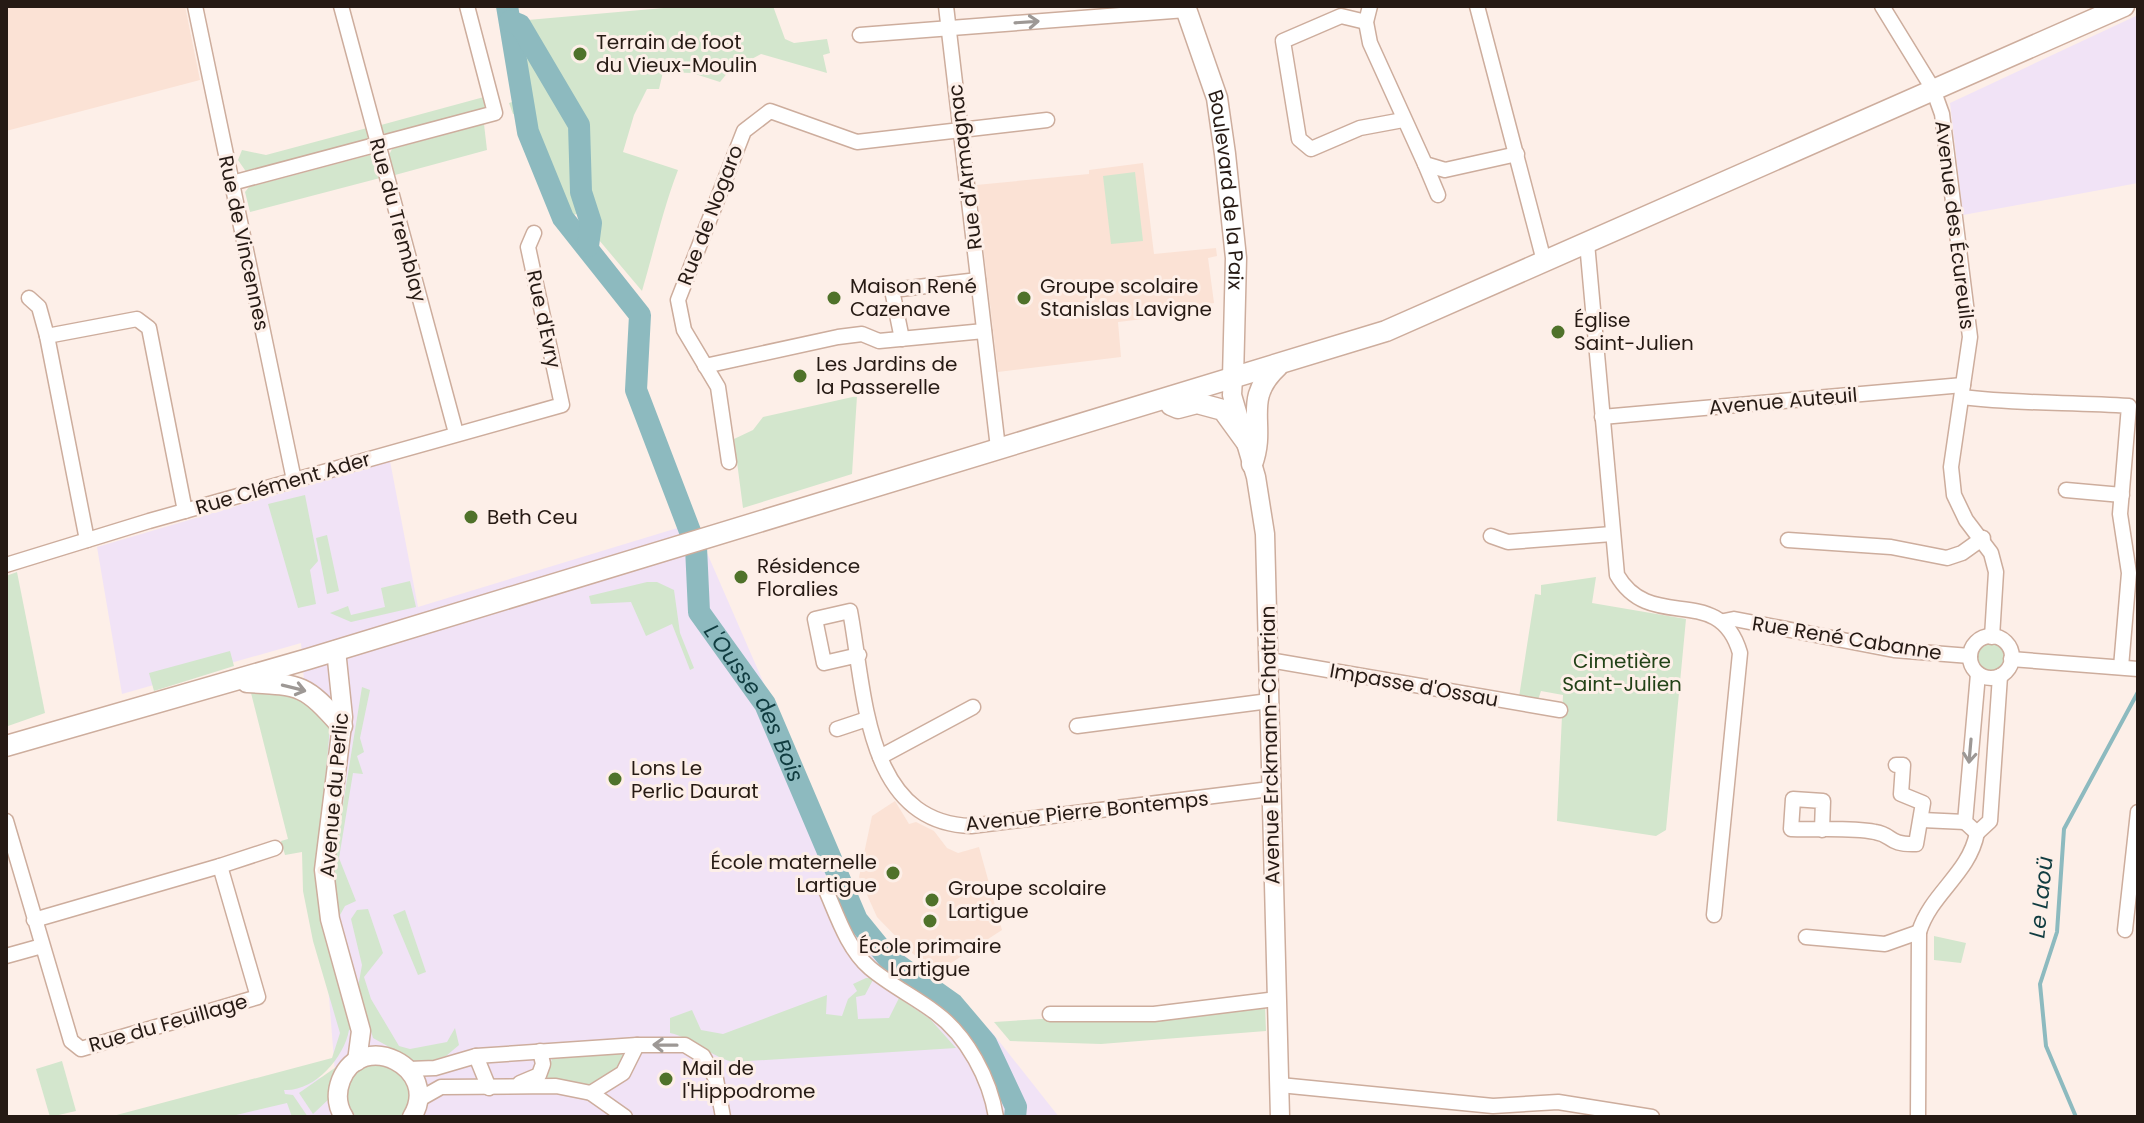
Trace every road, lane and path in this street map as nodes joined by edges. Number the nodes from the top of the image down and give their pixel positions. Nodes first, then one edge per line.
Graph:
1 (195, 6) edge
2 (341, 6) edge
3 (467, 6) edge
4 (946, 6) edge
5 (1370, 6) edge
6 (1477, 6) edge
7 (1882, 6) edge
8 (2124, 6) edge
9 (1186, 8) edge
10 (1366, 22) junction
11 (949, 28) junction
12 (860, 35) dead end
13 (1933, 89) junction
14 (1047, 120) dead end
15 (1403, 120) junction
16 (961, 130) junction
17 (378, 145) junction
18 (1517, 154) junction
19 (1425, 164) junction
20 (232, 183) junction
21 (1438, 195) dead end
22 (534, 233) dead end
23 (1587, 243) junction
24 (1544, 261) junction
25 (978, 280) junction
26 (29, 298) dead end
27 (984, 331) junction
28 (47, 336) junction
29 (902, 339) junction
30 (1281, 363) junction
31 (705, 366) junction
32 (1233, 378) junction
33 (1962, 391) junction
34 (1160, 399) junction
35 (562, 405) joint
36 (2133, 407) edge
37 (1602, 417) junction
38 (456, 433) junction
39 (1247, 443) junction
40 (998, 448) junction
41 (729, 462) dead end
42 (1252, 464) junction
43 (294, 480) junction
44 (2066, 490) dead end
45 (2122, 495) junction
46 (185, 511) junction
47 (1612, 534) junction
48 (1491, 536) dead end
49 (1983, 538) junction
50 (87, 540) junction
51 (1788, 540) dead end
52 (6, 565) edge
53 (1724, 621) junction
54 (1992, 637) junction
55 (336, 650) junction
56 (859, 655) dead end
57 (1970, 656) junction
58 (2011, 659) junction
59 (1269, 660) junction
60 (2121, 667) junction
61 (2138, 669) edge
62 (1978, 674) junction
63 (2000, 676) junction
64 (231, 681) junction
65 (1269, 701) junction
66 (973, 707) dead end
67 (1560, 710) dead end
68 (867, 719) junction
69 (342, 726) junction
70 (1077, 726) dead end
71 (837, 729) dead end
72 (6, 746) edge
73 (880, 757) junction
74 (1896, 765) dead end
75 (1270, 789) junction
76 (2138, 812) edge
77 (1922, 820) junction
78 (6, 821) edge
79 (1965, 822) junction
80 (1822, 830) dead end
81 (1977, 833) junction
82 (275, 848) dead end
83 (220, 866) junction
84 (825, 888) dead end
85 (1714, 915) dead end
86 (34, 920) junction
87 (2125, 930) dead end
88 (1919, 932) junction
89 (1806, 937) dead end
90 (42, 946) junction
91 (6, 956) edge
92 (1276, 999) junction
93 (1050, 1014) dead end
94 (361, 1031) junction
95 (637, 1045) junction
96 (540, 1051) junction
97 (380, 1055) junction
98 (476, 1056) junction
99 (357, 1061) junction
100 (409, 1069) junction
101 (1280, 1085) junction
102 (496, 1088) junction
103 (591, 1093) junction
104 (415, 1109) edge
105 (338, 1115) edge
106 (625, 1117) edge
107 (723, 1117) edge
108 (996, 1117) edge
109 (1280, 1117) edge
110 (1652, 1117) edge
111 (1918, 1117) edge

1 - 20 street, Rue de Vincennes
2 - 17 street, Rue du Tremblay
3 - 17 street
4 - 11 street, Rue d'Armagnac
5 - 10 street
6 - 18 street
7 - 13 street, Avenue des Écureuils
8 - 13 main road
11 -> 9 street
9 - 32 main road, Boulevard de la Paix
10 - 15 street
10 - 15 street
11 - 12 street
11 - 16 street, Rue d'Armagnac
13 - 23 main road
13 - 33 street, Avenue des Écureuils
14 - 16 street, Rue de Nogaro
15 - 19 street
16 - 25 street, Rue d'Armagnac
16 - 31 street, Rue de Nogaro
17 - 20 street
17 - 38 street, Rue du Tremblay
18 - 19 street
18 - 24 street
19 - 21 street
20 - 43 street, Rue de Vincennes
22 - 35 street, Rue d'Evry
23 - 24 main road
23 - 37 street
24 - 30 main road
25 - 27 street, Rue d'Armagnac
25 - 29 street
26 - 28 street
27 - 29 street
27 - 40 street, Rue d'Armagnac
28 - 46 street
28 - 50 street
29 - 31 street
30 - 32 main road
30 - 42 main road
31 - 41 street, Rue de Nogaro
32 - 34 main road
32 - 39 street, Avenue Erckmann-Chatrian
33 - 36 street, Avenue Auteuil
33 - 37 street, Avenue Auteuil
33 - 49 street, Avenue des Écureuils
34 - 39 main road
34 - 40 main road
35 - 38 street, Rue Clément Ader
36 - 45 street
37 - 47 street
38 - 43 street, Rue Clément Ader
39 - 42 street, Avenue Erckmann-Chatrian
40 - 55 main road
42 - 59 street, Avenue Erckmann-Chatrian
43 - 46 street, Rue Clément Ader
44 - 45 street
45 - 60 street
46 - 50 street, Rue Clément Ader
47 - 48 street
47 - 53 street, Rue René Cabanne
49 - 51 street
49 - 54 street, Avenue des Écureuils
50 - 52 street, Rue Clément Ader
53 - 57 street, Rue René Cabanne
53 - 85 street
54 - 57 street
54 - 58 street
55 - 64 main road
55 - 69 street, Avenue du Perlic
56 - 68 street, Avenue Pierre Bontemps
57 - 62 street
58 - 60 street
58 - 63 street
59 - 65 street, Avenue Erckmann-Chatrian
59 - 67 street, Impasse d'Ossau
60 - 61 street
62 - 63 street
62 -> 79 street
63 - 81 street
64 -> 69 main road
64 - 72 main road
65 - 70 street
65 - 75 street, Avenue Erckmann-Chatrian
66 - 73 street
68 - 71 street
68 - 73 street, Avenue Pierre Bontemps
69 - 94 street, Avenue du Perlic
73 - 75 street, Avenue Pierre Bontemps
74 - 77 street
75 - 92 street, Avenue Erckmann-Chatrian
76 - 87 street
77 - 79 street
77 - 80 street
78 - 86 street, Rue du Feuillage
79 - 81 street
81 - 88 street
82 - 83 street
83 - 86 street
83 - 90 street, Rue du Feuillage
84 - 108 street
86 - 90 street, Rue du Feuillage
88 - 89 street
88 - 111 street
90 - 91 street
92 - 93 street
92 - 101 street, Avenue Erckmann-Chatrian
94 - 97 street, Avenue du Perlic
94 - 99 street, Avenue du Perlic
95 - 96 street
95 - 103 street
107 -> 95 street
96 - 98 street
96 - 102 street
97 - 99 street
97 - 100 street
98 - 100 street
98 - 102 street
99 - 105 street
100 - 104 street
101 - 109 street, Avenue Erckmann-Chatrian
101 - 110 street
102 - 103 street
102 - 104 street
103 - 106 street

